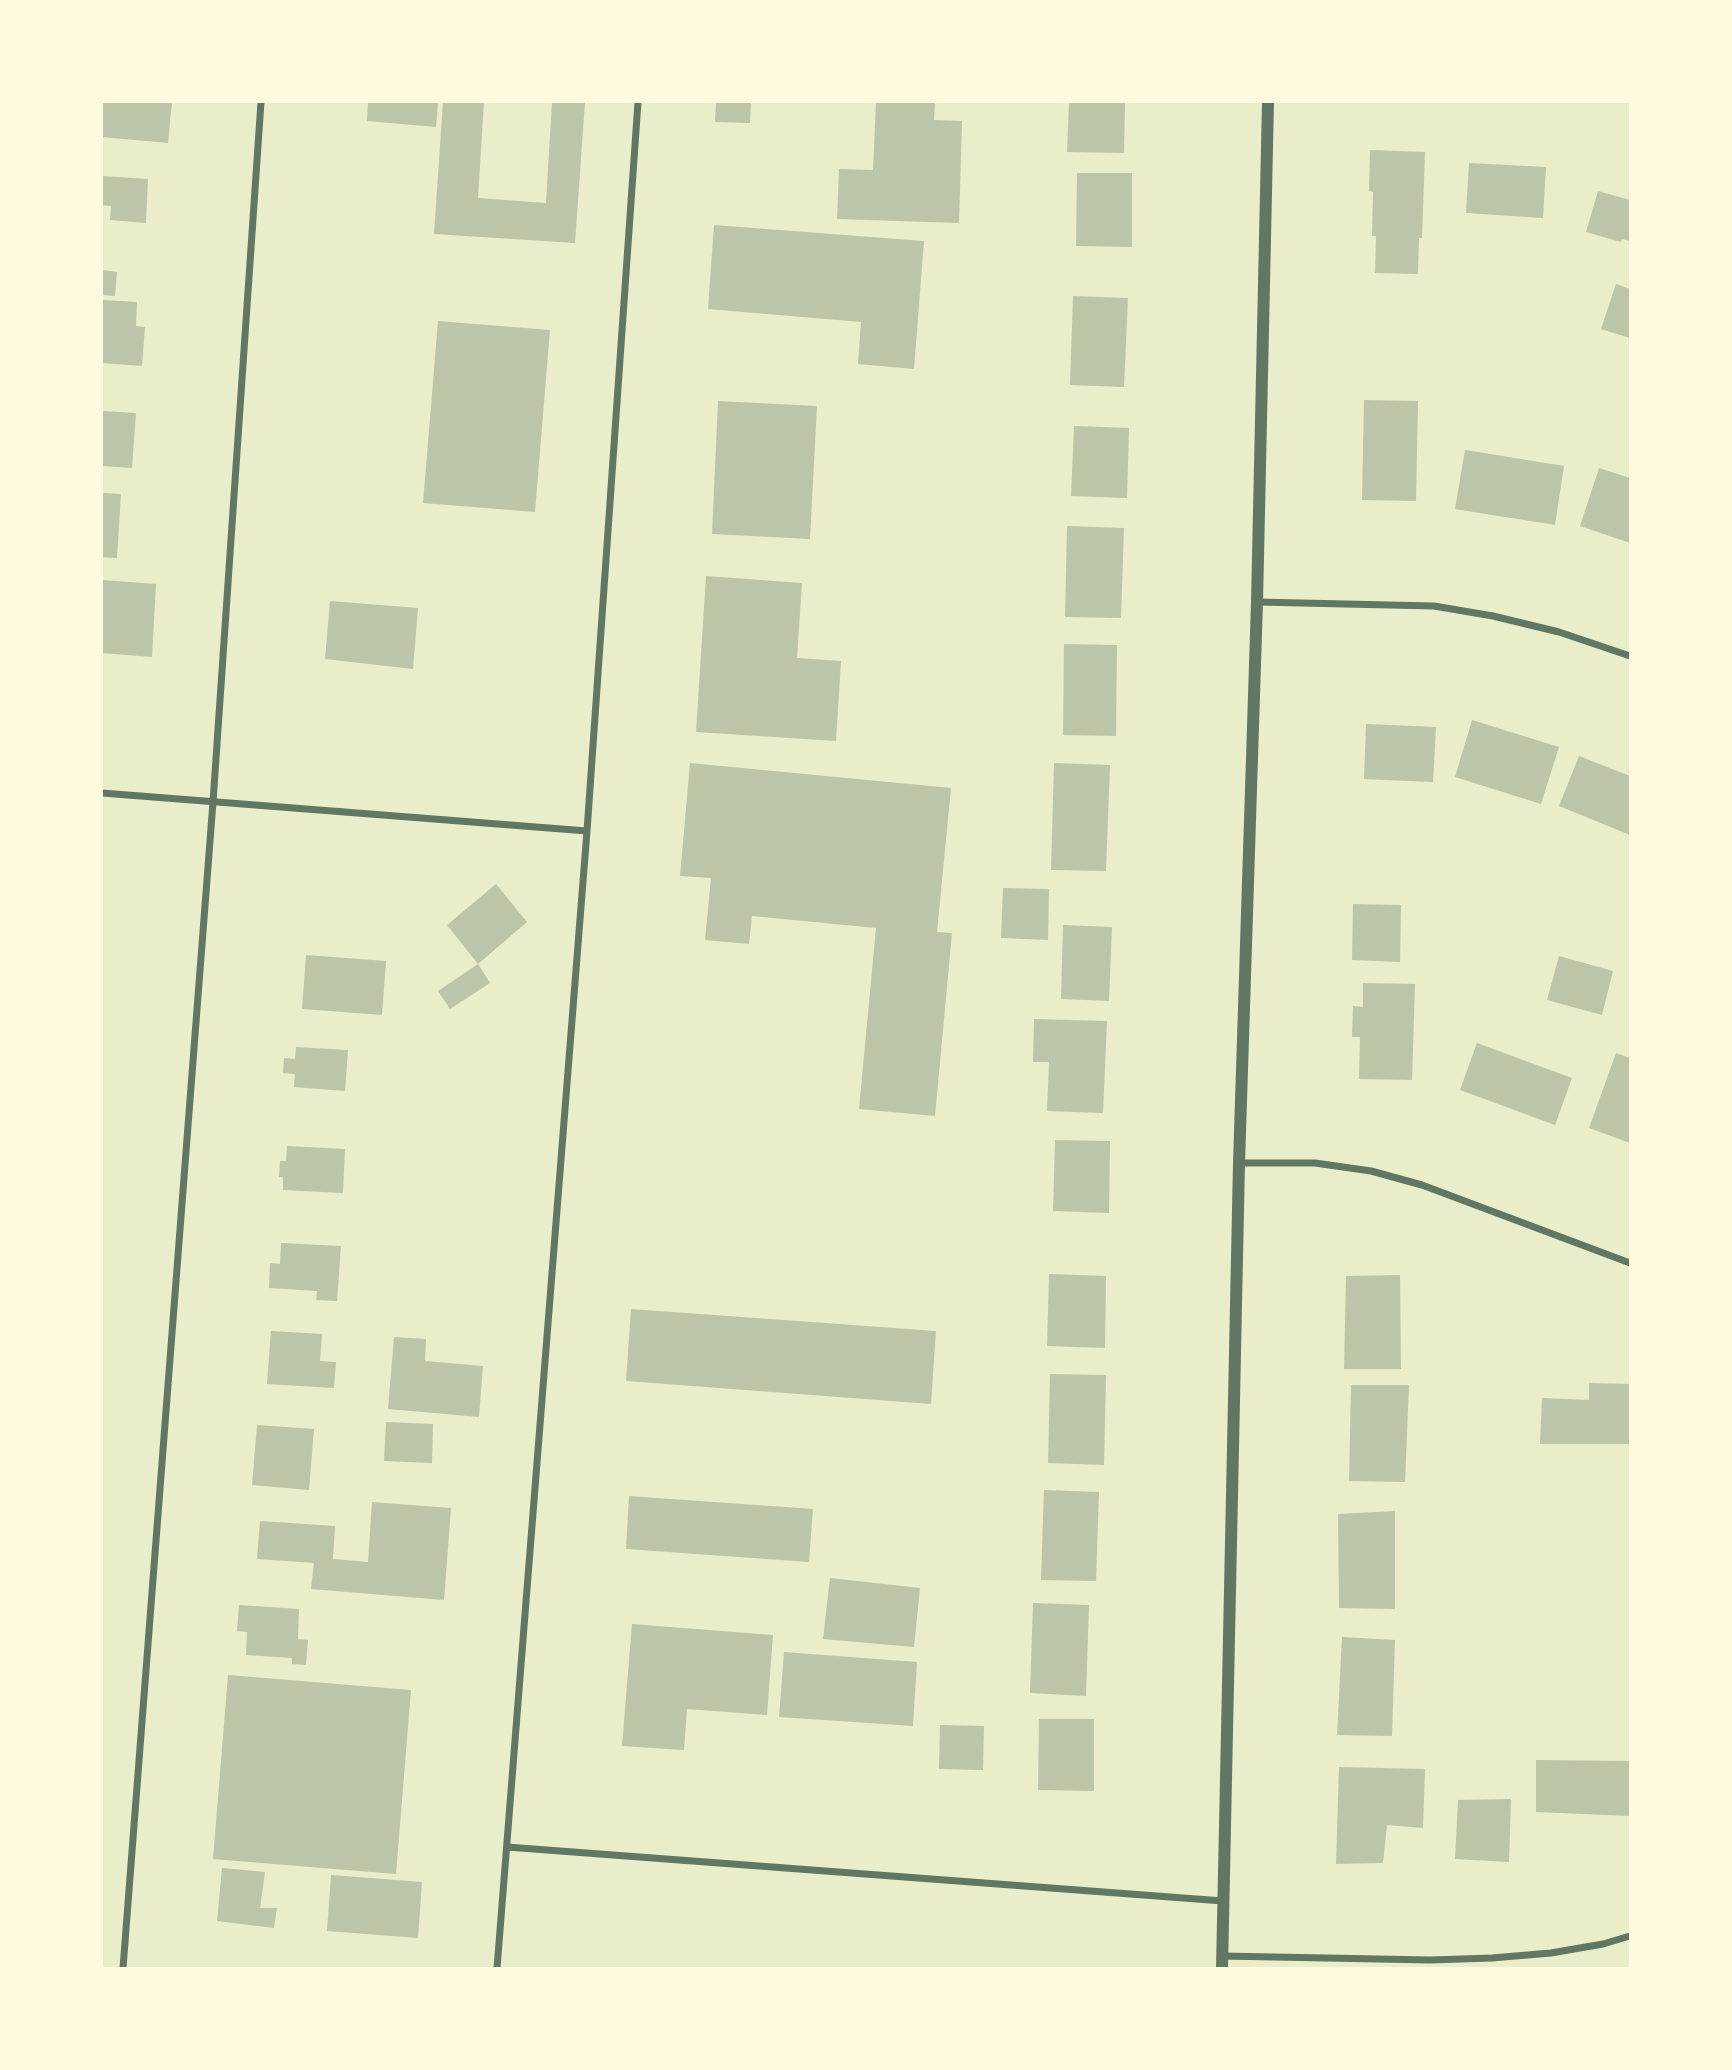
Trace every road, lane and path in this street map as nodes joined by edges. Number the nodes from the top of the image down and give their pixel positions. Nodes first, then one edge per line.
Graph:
1 (261, 102) edge
2 (638, 102) edge
3 (1268, 102) edge
4 (1257, 602) junction
5 (1630, 656) edge
6 (102, 793) edge
7 (212, 802) junction
8 (587, 831) junction
9 (1239, 1163) junction
10 (1630, 1263) edge
11 (508, 1847) junction
12 (1223, 1901) junction
13 (1630, 1936) edge
14 (1222, 1963) edge
15 (123, 1969) edge
16 (497, 1969) edge

1 - 7 street
2 - 8 street
3 - 4 street
4 - 5 street
4 - 9 street
6 - 7 street
7 - 8 street
7 - 15 street
8 - 11 street
9 - 10 street
9 - 12 street
11 - 12 street
11 - 16 street
12 - 14 street
13 - 14 street

